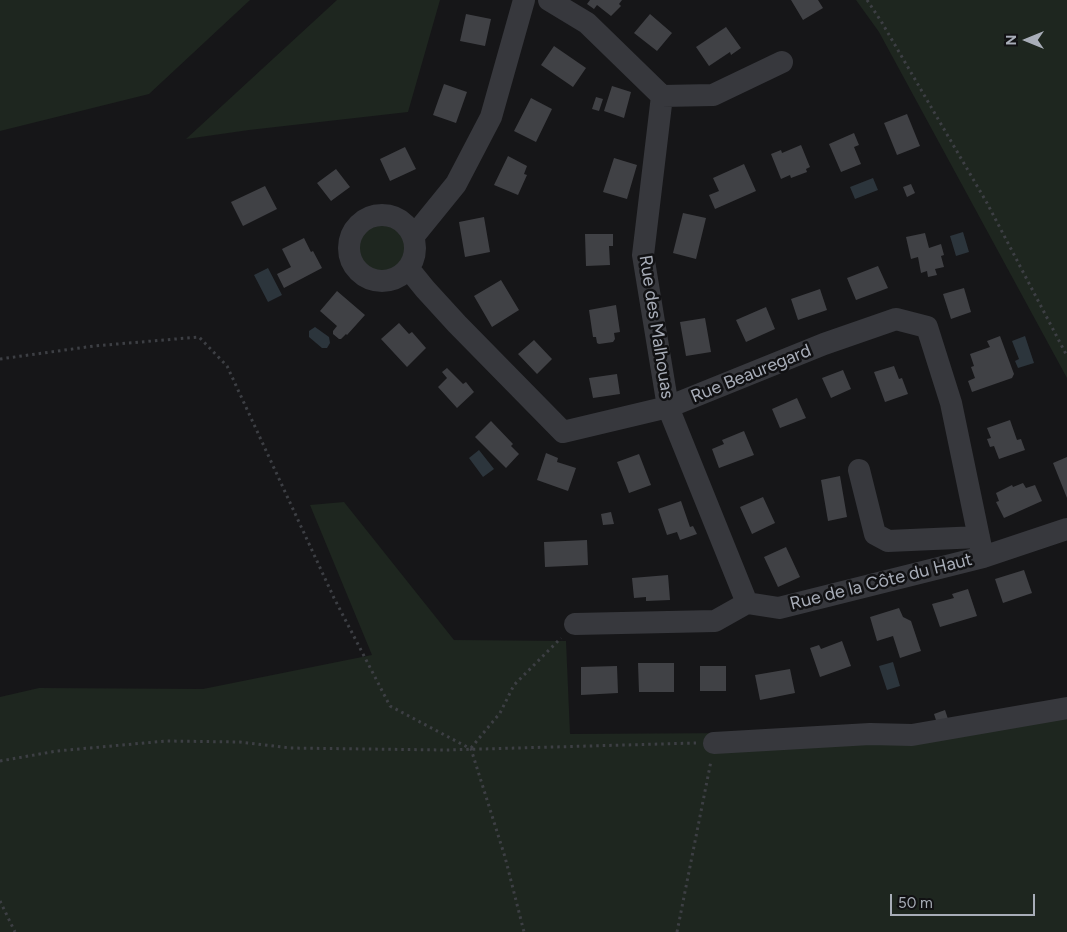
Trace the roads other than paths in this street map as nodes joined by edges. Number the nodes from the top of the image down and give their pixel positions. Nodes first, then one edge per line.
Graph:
1 (524, 0) edge
2 (549, 0) edge
3 (782, 62) dead end
4 (662, 96) junction
5 (413, 237) junction
6 (408, 268) junction
7 (668, 407) junction
8 (858, 470) dead end
9 (1067, 529) edge
10 (981, 547) junction
11 (747, 603) junction
12 (575, 624) road end
13 (1067, 708) edge
14 (714, 743) road end

1 - 5 street
2 - 4 street
3 - 4 street
4 - 7 street, Rue des Malhouas
5 - 6 street
5 - 6 street
6 - 7 street, Rue Beauregard
7 - 10 street, Rue Beauregard
7 - 11 street, Rue des Malhouas
8 - 10 street
9 - 10 street, Rue de la Côte du Haut
10 - 11 street, Rue de la Côte du Haut
11 - 12 street
13 - 14 street

